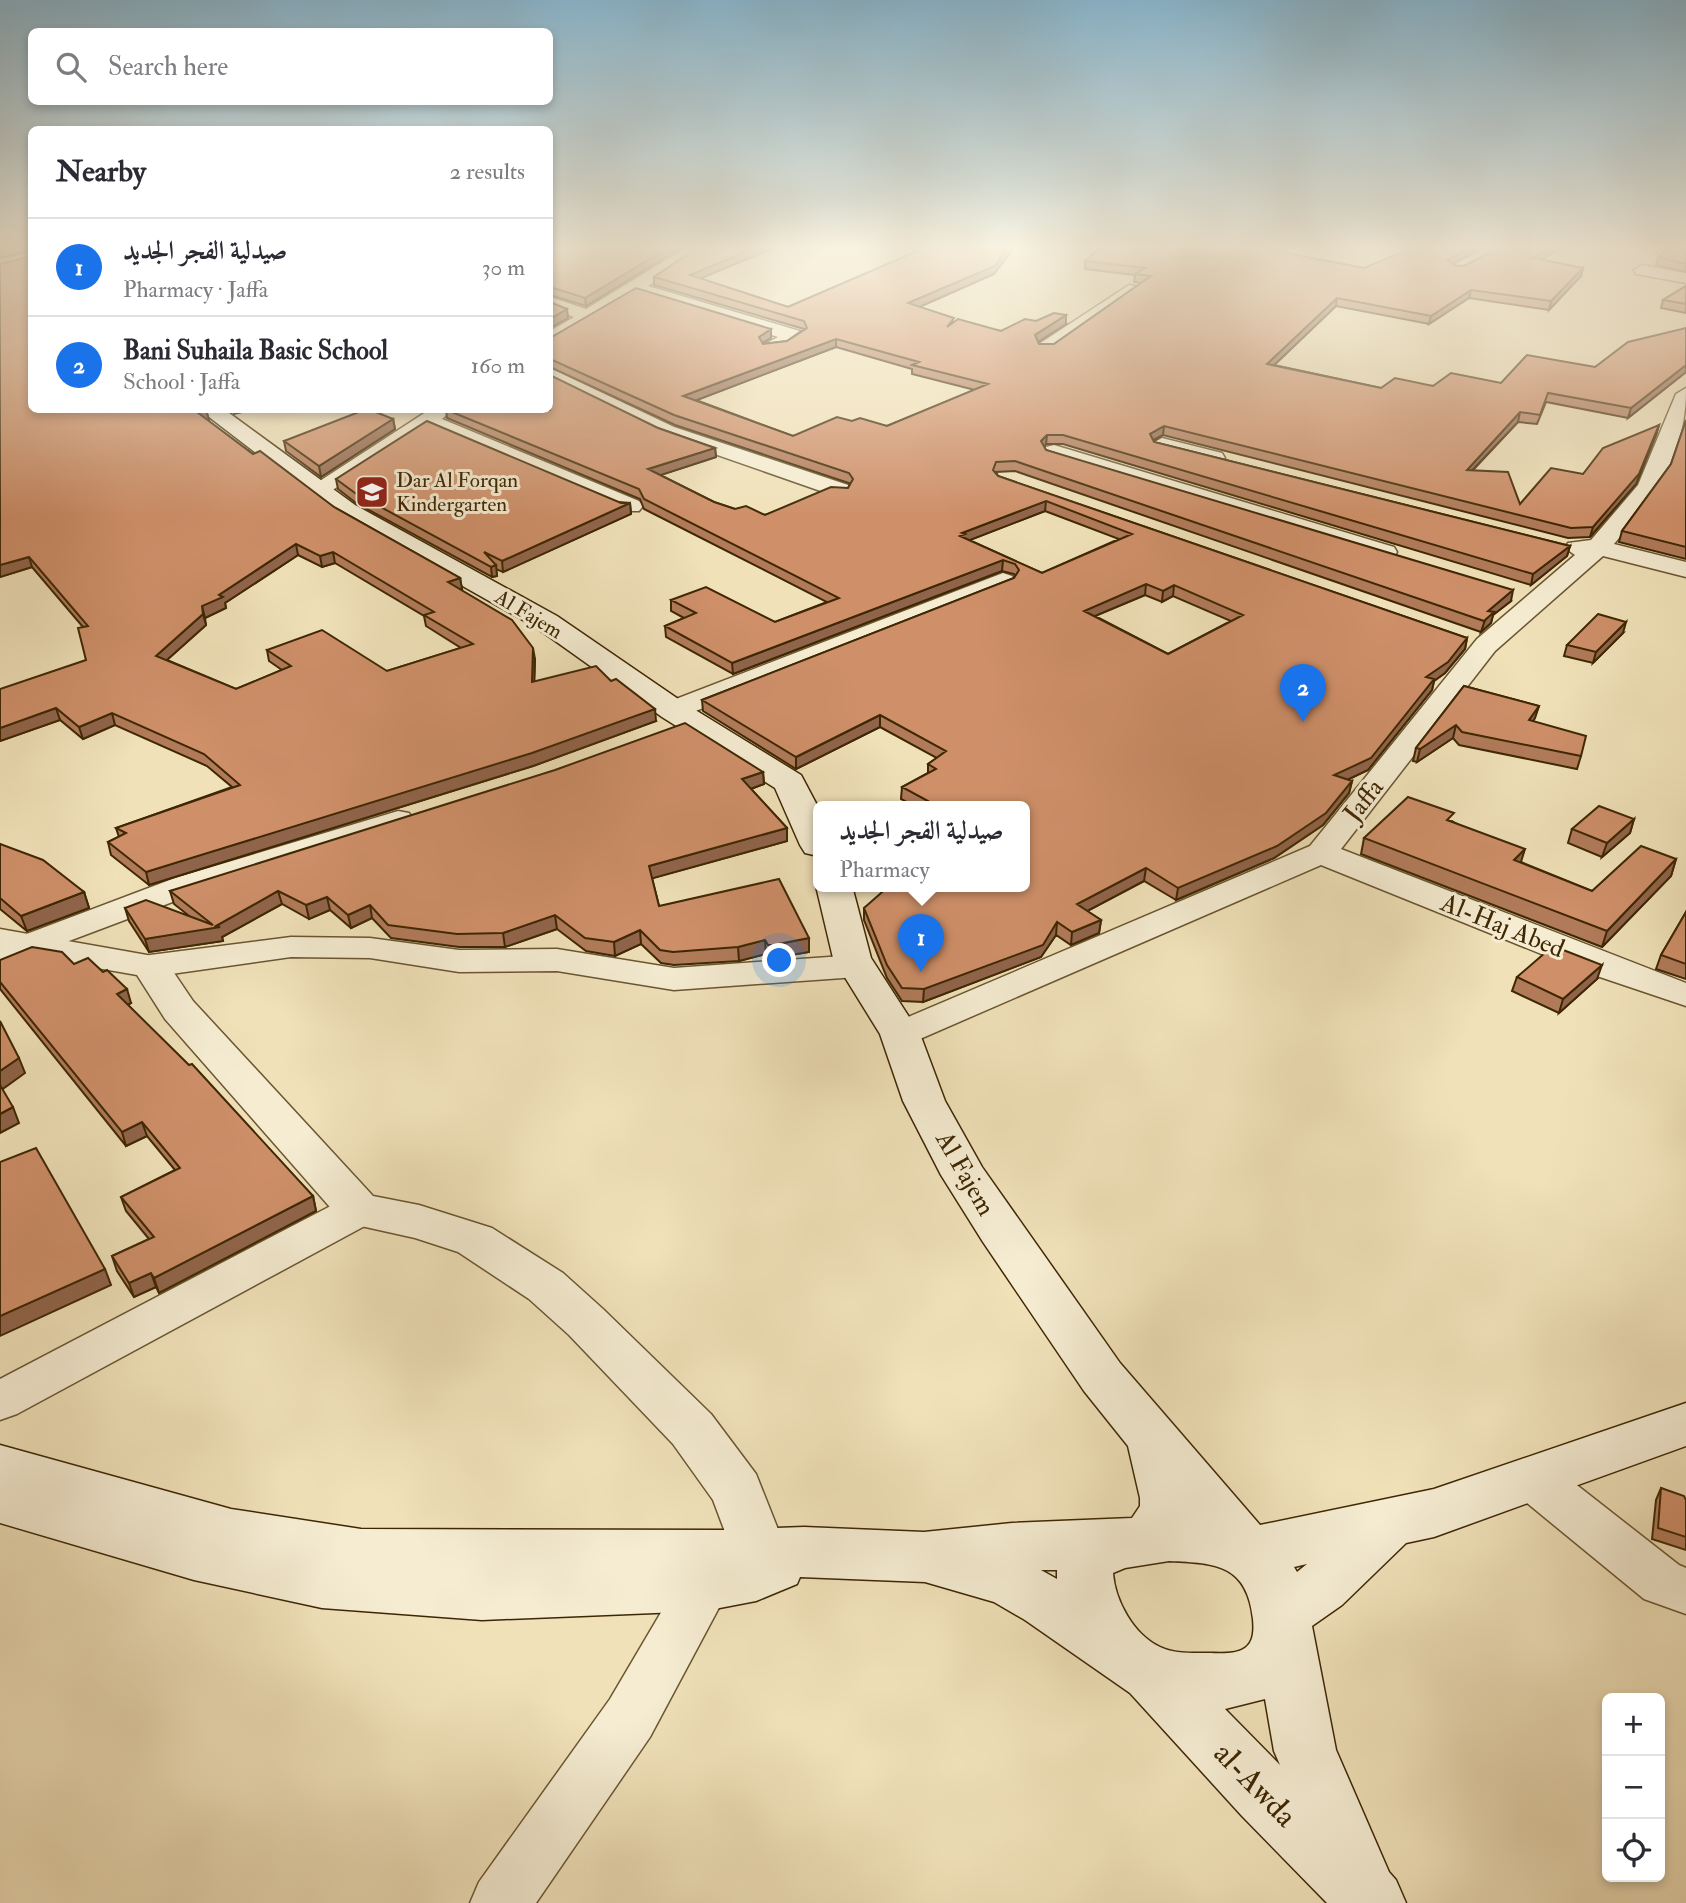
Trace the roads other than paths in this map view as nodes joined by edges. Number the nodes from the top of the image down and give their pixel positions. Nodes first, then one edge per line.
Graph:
1 (791, 338) edge
2 (1057, 338) edge
3 (771, 346) edge
4 (1045, 346) edge
5 (553, 375) edge
6 (1686, 394) edge
7 (215, 413) edge
8 (435, 415) edge
9 (1162, 444) edge
10 (1054, 452) edge
11 (1242, 466) edge
12 (320, 488) junction
13 (840, 490) edge
14 (631, 506) edge
15 (1555, 545) edge
16 (1598, 547) junction
17 (1408, 559) edge
18 (1686, 570) edge
19 (1003, 581) edge
20 (674, 721) junction
21 (426, 811) edge
22 (813, 834) edge
23 (1321, 852) junction
24 (835, 892) edge
25 (9, 947) edge
26 (857, 966) junction
27 (150, 967) junction
28 (1686, 995) edge
29 (900, 1034) junction
30 (359, 1210) junction
31 (0, 1401) edge
32 (1686, 1424) edge
33 (1148, 1433) junction
34 (0, 1467) edge
35 (1533, 1479) junction
36 (0, 1500) edge
37 (1387, 1525) junction
38 (1140, 1541) junction
39 (782, 1552) junction
40 (1248, 1552) junction
41 (924, 1557) junction
42 (704, 1586) junction
43 (1686, 1591) edge
44 (1282, 1624) junction
45 (1137, 1665) junction
46 (1369, 1898) edge
47 (500, 1903) edge

1 - 3 street
2 - 4 street
5 - 13 street
6 - 16 street, Jaffa
7 - 12 main road, Al Fajem
8 - 12 street
8 - 14 street
9 - 11 street
10 - 17 street
12 - 20 main road, Al Fajem
15 - 16 street
16 - 18 street
16 - 23 street, Jaffa
19 - 20 street
20 - 22 main road, Al Fajem
21 - 25 street
23 - 28 street, Al-Haj Abed
23 - 29 street, Jaffa
24 - 26 main road, Al Fajem
25 - 27 main road
26 - 27 street
26 - 29 main road, Al Fajem
27 - 30 main road
29 - 33 main road, Al Fajem
30 - 31 street
30 - 39 main road
32 - 35 main road
33 - 38 main road, Al Fajem
33 - 40 main road, Al Fajem
34 - 39 main road
35 - 37 main road
35 - 43 street
36 - 42 main road
37 - 40 main road
37 - 44 main road
38 - 40 main road
38 - 41 main road
38 - 45 main road
39 - 41 main road
39 - 42 main road
40 - 44 main road
41 - 45 main road
42 - 47 street
44 - 45 main road
44 - 46 main road, al-Awda
45 - 46 main road, al-Awda

